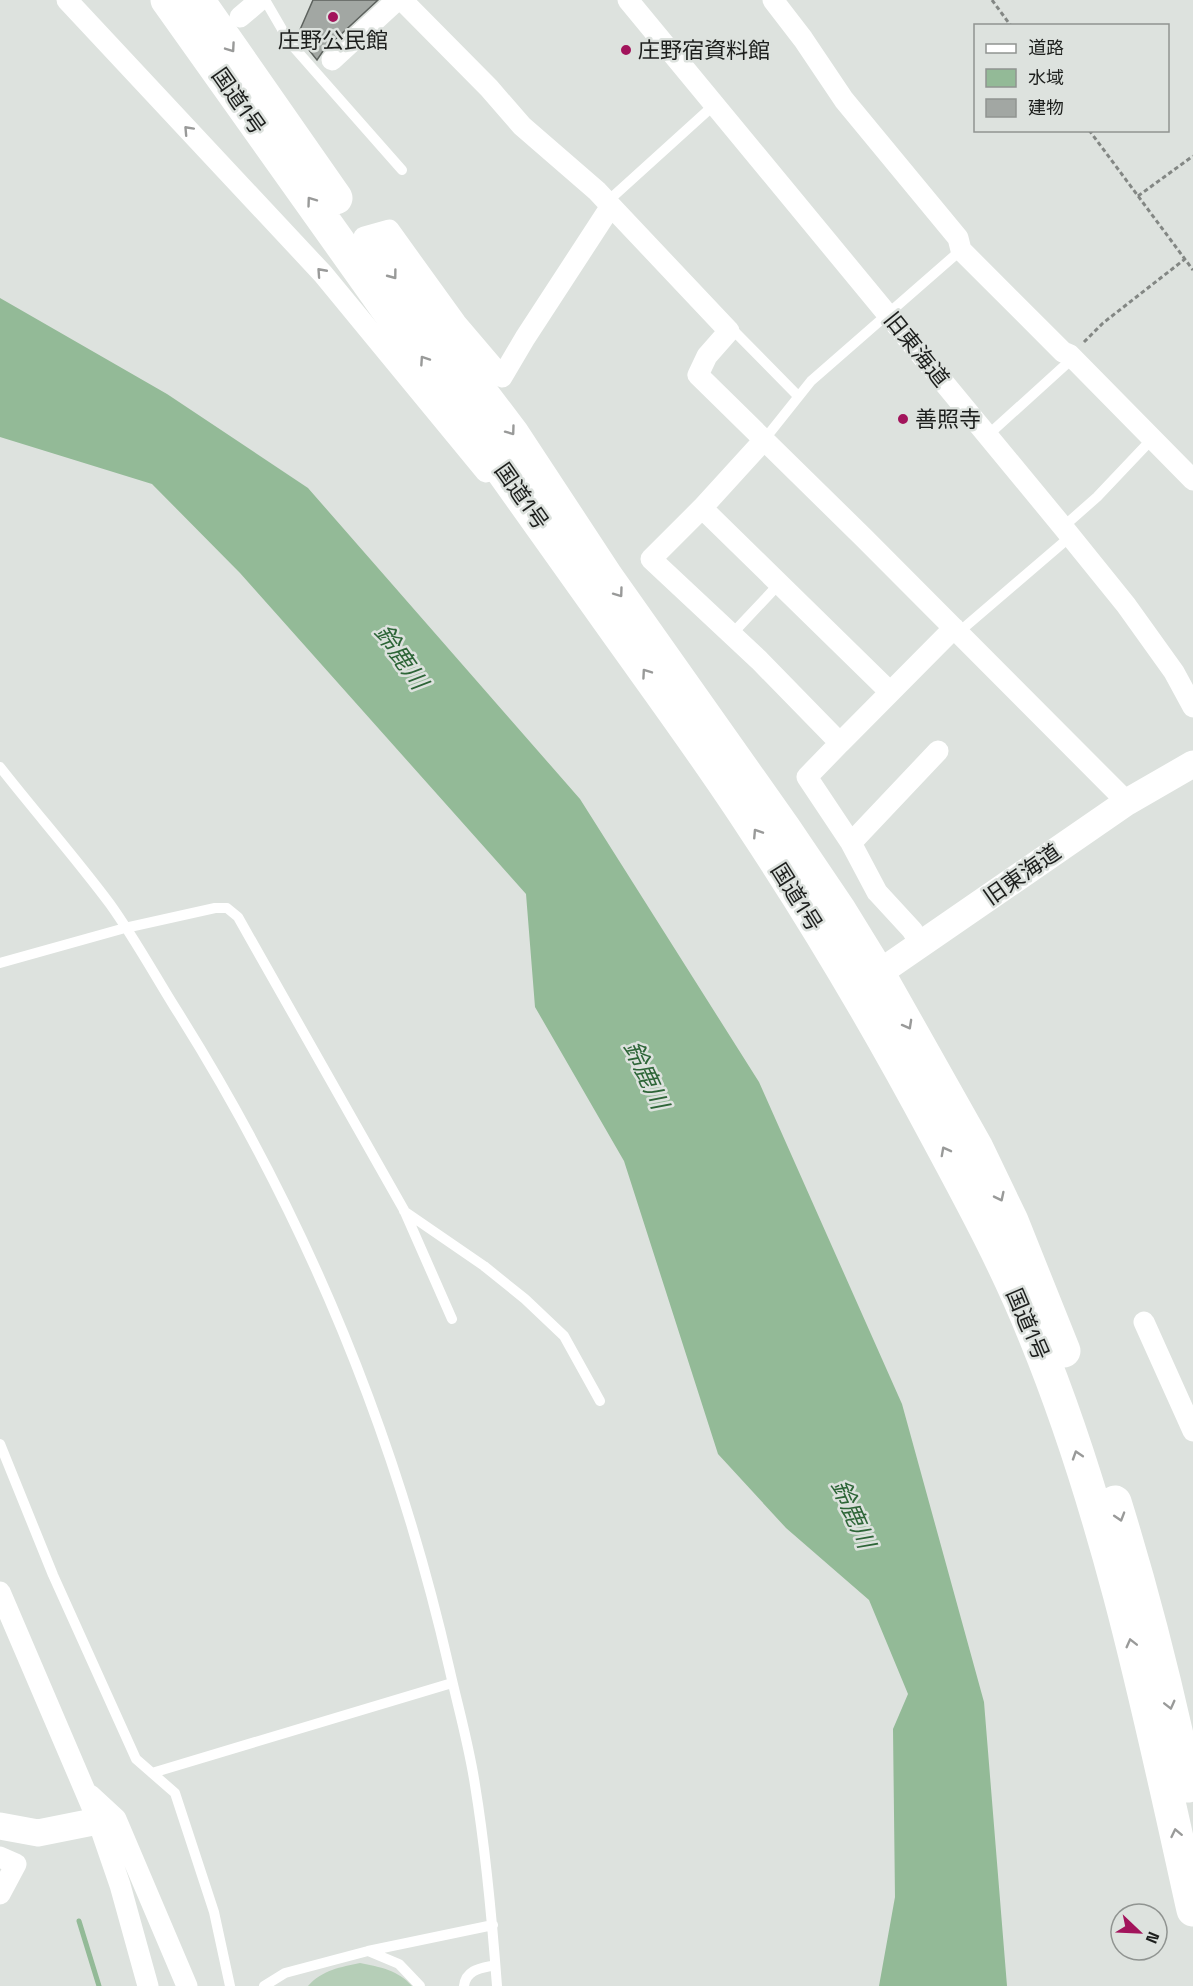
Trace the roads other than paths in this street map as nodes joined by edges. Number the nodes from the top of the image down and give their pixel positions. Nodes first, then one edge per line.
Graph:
1 (67, 0) edge
2 (167, 0) edge
3 (198, 0) edge
4 (260, 0) edge
5 (265, 0) edge
6 (396, 0) edge
7 (403, 0) edge
8 (628, 0) edge
9 (773, 0) edge
10 (240, 17) dead end
11 (332, 60) dead end
12 (714, 105) junction
13 (402, 170) dead end
14 (610, 204) junction
15 (364, 237) junction
16 (962, 250) junction
17 (888, 314) junction
18 (729, 330) junction
19 (1072, 357) junction
20 (798, 396) junction
21 (988, 435) junction
22 (1152, 439) junction
23 (764, 440) junction
24 (1193, 480) edge
25 (702, 508) junction
26 (1067, 531) junction
27 (779, 584) junction
28 (600, 608) junction
29 (957, 630) junction
30 (732, 634) junction
31 (890, 692) junction
32 (1193, 707) edge
33 (840, 743) junction
34 (938, 751) dead end
35 (1193, 764) edge
36 (0, 767) edge
37 (1127, 802) junction
38 (851, 843) junction
39 (125, 928) junction
40 (921, 944) junction
41 (0, 963) edge
42 (867, 982) junction
43 (404, 1210) junction
44 (452, 1319) dead end
45 (1144, 1322) dead end
46 (600, 1401) dead end
47 (1193, 1431) edge
48 (0, 1444) edge
49 (0, 1592) edge
50 (452, 1683) junction
51 (152, 1773) junction
52 (85, 1790) junction
53 (1193, 1808) edge
54 (98, 1821) junction
55 (0, 1826) edge
56 (0, 1857) edge
57 (0, 1894) edge
58 (1193, 1910) edge
59 (493, 1925) junction
60 (368, 1951) junction
61 (495, 1965) junction
62 (148, 1986) edge
63 (187, 1986) edge
64 (230, 1986) edge
65 (264, 1986) edge
66 (420, 1986) edge
67 (464, 1986) edge
68 (497, 1986) edge

28 -> 1 street
28 -> 2 highway, 国道1号
3 -> 15 highway, 国道1号
4 - 10 street
5 - 13 lane
6 - 7 street
6 - 11 street
7 - 14 street
8 - 12 street, 旧東海道
9 - 16 street
12 - 14 lane
12 - 17 street, 旧東海道
14 - 15 street
14 - 18 street
15 -> 42 highway, 国道1号
16 - 17 lane
16 - 19 street
17 - 20 lane
17 - 21 street, 旧東海道
18 - 20 lane
18 - 23 street
19 - 21 lane
19 - 22 street
20 - 23 lane
21 - 26 street, 旧東海道
22 - 24 street
22 - 26 lane
23 - 25 street
23 - 29 street
25 - 27 street
25 - 30 street
26 - 29 lane
26 - 32 street, 旧東海道
27 - 30 lane
27 - 31 street
42 -> 28 highway, 国道1号
29 - 31 street
29 - 37 street
30 - 33 street
31 - 33 street
33 - 38 street
34 - 38 street
35 - 37 street, 旧東海道
36 - 39 lane
37 - 40 street, 旧東海道
38 - 40 street
39 - 41 lane
39 - 43 lane
39 - 50 lane
40 - 42 street, 旧東海道
42 -> 53 highway, 国道1号
58 -> 42 highway, 国道1号
43 - 44 lane
43 - 46 lane
45 - 47 street
48 - 51 lane
49 - 52 street
50 - 51 lane
50 - 59 lane
51 - 64 lane
52 - 54 street
52 - 63 street
54 - 55 street
54 - 62 street
56 - 57 street
59 - 60 lane
59 - 61 lane
60 - 65 lane
60 - 66 lane
61 - 67 lane
61 - 68 lane

